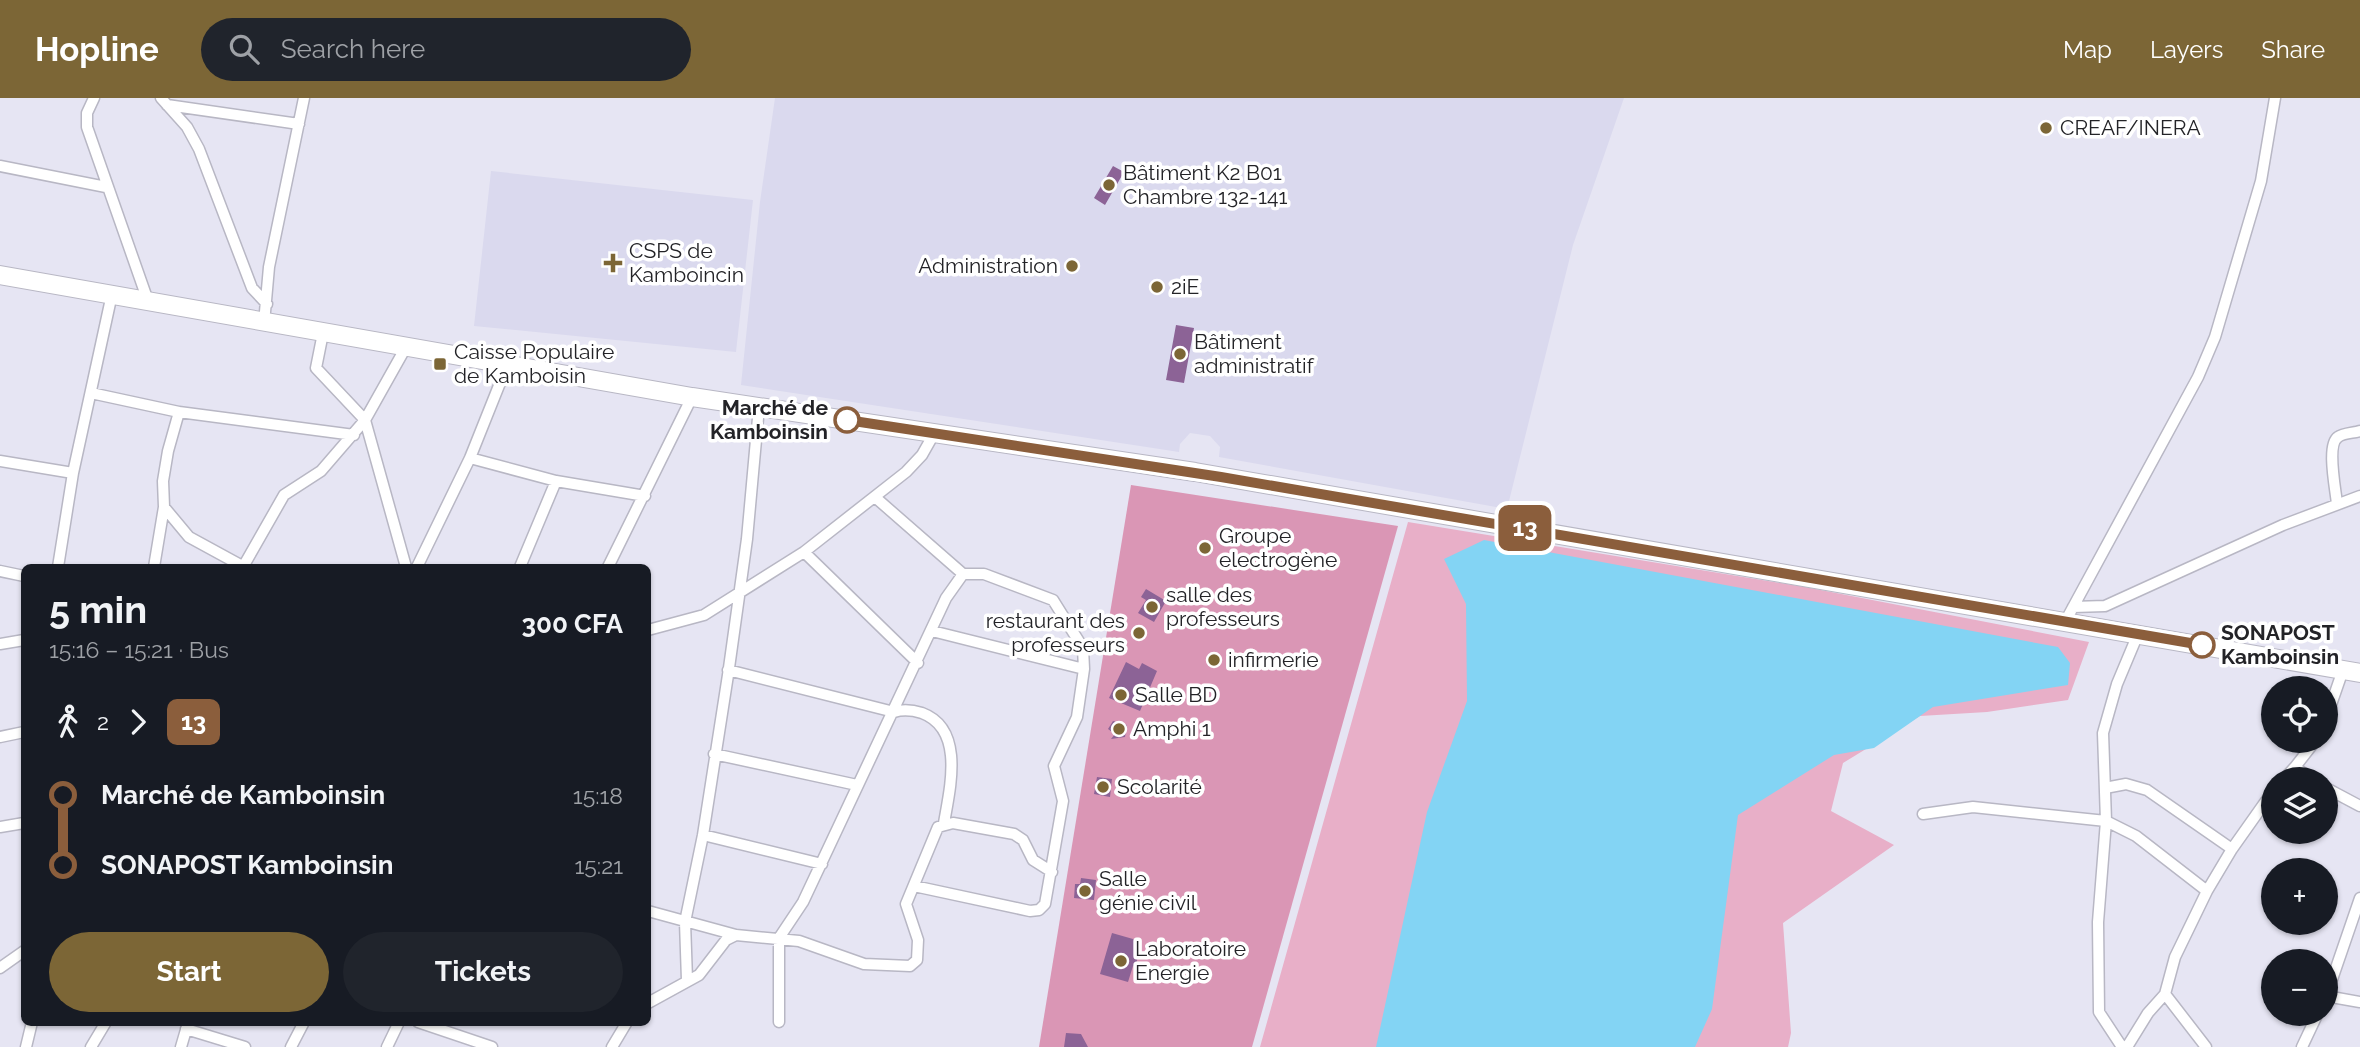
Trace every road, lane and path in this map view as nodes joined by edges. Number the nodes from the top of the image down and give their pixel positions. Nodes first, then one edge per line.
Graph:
1 (94, 98) edge
2 (304, 98) edge
3 (2275, 98) edge
4 (164, 102) edge
5 (299, 124) junction
6 (0, 166) edge
7 (106, 187) junction
8 (0, 275) edge
9 (112, 294) junction
10 (148, 301) junction
11 (267, 304) junction
12 (264, 323) junction
13 (323, 333) junction
14 (406, 347) junction
15 (508, 363) junction
16 (91, 393) junction
17 (692, 397) junction
18 (759, 407) junction
19 (179, 412) junction
20 (365, 420) junction
21 (2360, 431) edge
22 (935, 432) junction
23 (354, 435) junction
24 (470, 458) junction
25 (0, 461) edge
26 (74, 473) junction
27 (556, 481) junction
28 (645, 496) junction
29 (2360, 496) edge
30 (876, 498) junction
31 (2337, 504) junction
32 (164, 507) junction
33 (804, 552) junction
34 (59, 564) edge
35 (154, 564) edge
36 (238, 564) edge
37 (246, 564) edge
38 (405, 564) edge
39 (418, 564) edge
40 (521, 564) edge
41 (610, 564) edge
42 (0, 571) edge
43 (963, 574) junction
44 (21, 575) edge
45 (738, 593) junction
46 (2069, 614) junction
47 (651, 629) edge
48 (932, 631) junction
49 (2138, 634) junction
50 (21, 640) edge
51 (0, 644) edge
52 (918, 663) junction
53 (1084, 669) junction
54 (728, 670) junction
55 (2352, 672) edge
56 (2338, 697) edge
57 (894, 712) junction
58 (21, 733) edge
59 (0, 737) edge
60 (2306, 753) edge
61 (715, 754) junction
62 (2295, 767) edge
63 (857, 785) junction
64 (2105, 788) junction
65 (2338, 794) edge
66 (2360, 806) edge
67 (2261, 808) edge
68 (1923, 814) dead end
69 (2106, 821) junction
70 (944, 823) junction
71 (21, 824) edge
72 (0, 827) edge
73 (703, 835) junction
74 (2232, 849) junction
75 (822, 864) junction
76 (1052, 872) junction
77 (914, 886) junction
78 (2207, 891) junction
79 (2360, 898) edge
80 (651, 912) edge
81 (685, 922) junction
82 (736, 935) junction
83 (779, 937) junction
84 (21, 953) edge
85 (2338, 962) edge
86 (0, 968) edge
87 (687, 980) junction
88 (2165, 993) junction
89 (651, 998) edge
90 (2338, 999) edge
91 (2360, 1002) edge
92 (779, 1022) dead end
93 (31, 1026) edge
94 (104, 1026) edge
95 (187, 1026) edge
96 (190, 1026) edge
97 (302, 1026) edge
98 (397, 1026) edge
99 (430, 1026) edge
100 (625, 1026) edge
101 (2312, 1026) edge
102 (2121, 1046) edge
103 (26, 1047) edge
104 (91, 1047) edge
105 (181, 1047) edge
106 (245, 1047) edge
107 (291, 1047) edge
108 (387, 1047) edge
109 (492, 1047) edge
110 (612, 1047) edge
111 (2206, 1047) edge
112 (2302, 1047) edge

1 - 7 street
2 - 5 street
3 - 46 street
4 - 5 street
4 - 11 street
5 - 11 street
6 - 7 street
7 - 10 street
8 - 9 main road
9 - 10 main road
9 - 16 street
10 - 12 main road
11 - 12 street
12 - 13 main road
13 - 14 main road
13 - 20 street
14 - 15 main road
14 - 20 street
15 - 17 main road
15 - 24 street
16 - 19 street
16 - 26 street
17 - 18 main road
17 - 28 street
18 - 22 main road
18 - 45 street
19 - 23 street
19 - 32 street
20 - 23 street
20 - 38 street
21 - 31 street
22 - 30 street
22 - 46 main road
23 - 37 street
24 - 27 street
24 - 39 street
25 - 26 street
26 - 34 street
27 - 28 street
27 - 40 street
28 - 41 street
29 - 31 street
30 - 33 street
30 - 43 street
31 - 46 street
32 - 35 street
32 - 36 street
33 - 45 street
33 - 52 street
42 - 44 street
43 - 48 street
43 - 53 street
45 - 47 street
45 - 54 street
46 - 49 main road
48 - 52 street
48 - 53 street
49 - 55 main road
49 - 64 street
50 - 51 street
52 - 57 street
53 - 76 street
54 - 57 street
54 - 61 street
55 - 56 street
57 - 63 street
57 - 70 street
58 - 59 street
60 - 62 street
61 - 63 street
61 - 73 street
63 - 75 street
64 - 69 street
64 - 74 street
65 - 66 street
67 - 74 street
68 - 69 street
69 - 78 street
69 - 102 street
70 - 76 street
70 - 77 street
71 - 72 street
73 - 75 street
73 - 81 street
74 - 78 street
75 - 83 street
76 - 77 street
77 - 83 street
78 - 88 street
79 - 85 street
80 - 81 street
81 - 82 street
81 - 87 street
82 - 83 street
82 - 87 street
83 - 92 street
84 - 86 street
87 - 89 street
88 - 102 street
88 - 111 street
90 - 91 street
93 - 103 street
94 - 104 street
95 - 105 street
96 - 106 street
97 - 107 street
98 - 108 street
99 - 109 street
100 - 110 street
101 - 112 street

